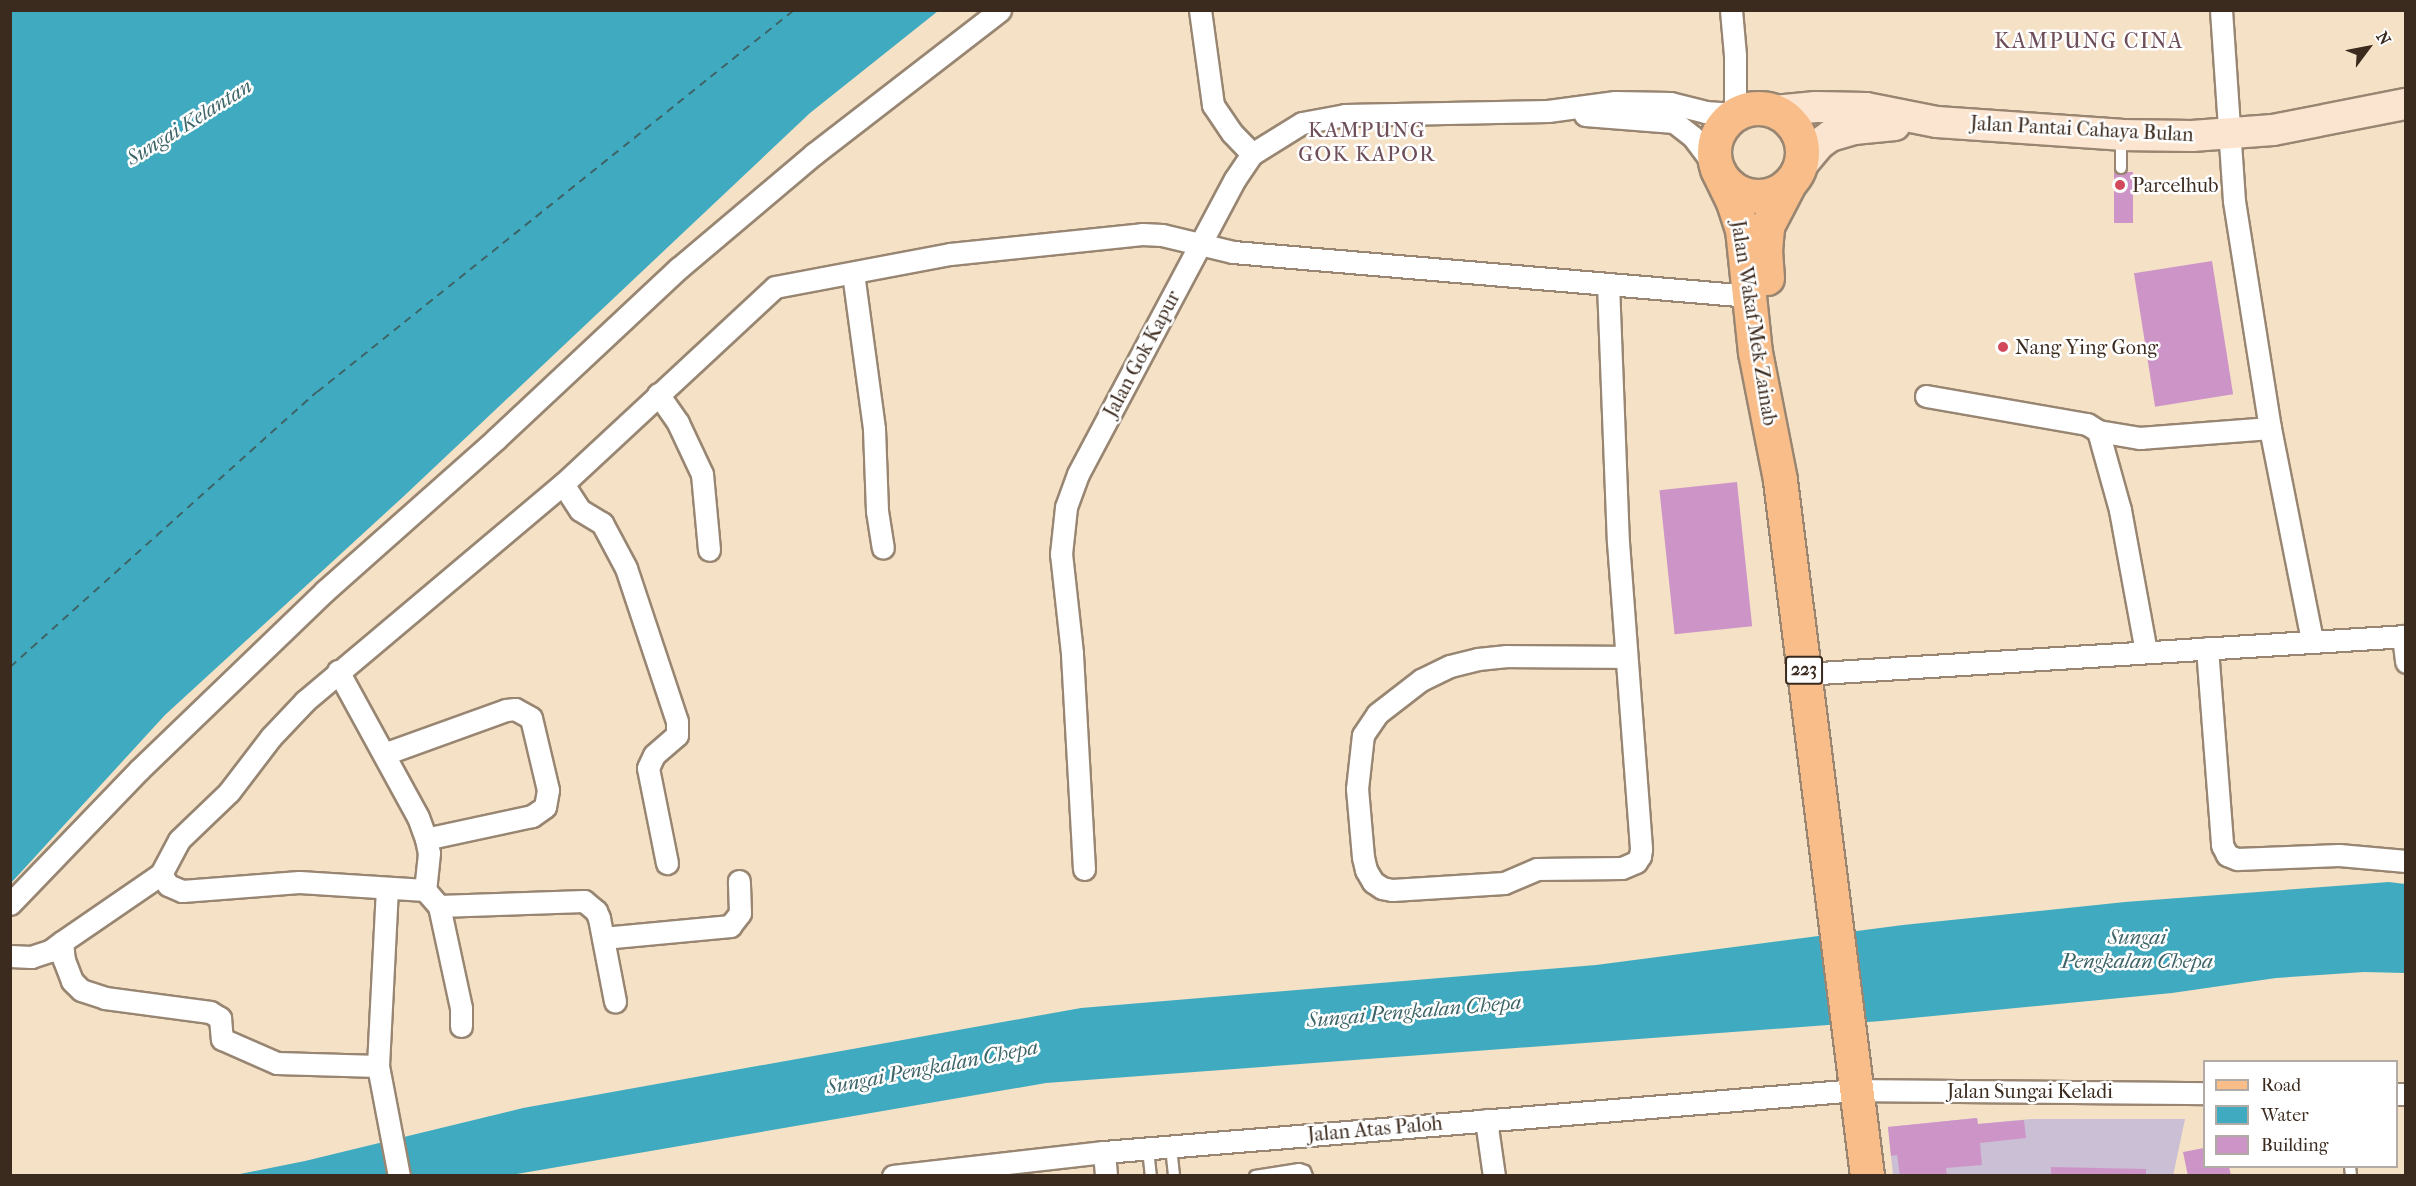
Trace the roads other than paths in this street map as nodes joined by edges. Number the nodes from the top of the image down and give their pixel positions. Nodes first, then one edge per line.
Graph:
1 (1000, 10) edge
2 (1200, 10) edge
3 (1731, 10) edge
4 (2221, 10) edge
5 (2406, 104) edge
6 (1548, 111) junction
7 (1774, 111) junction
8 (1735, 114) junction
9 (1937, 122) junction
10 (2229, 134) junction
11 (2121, 135) junction
12 (1252, 154) junction
13 (2121, 168) dead end
14 (1717, 169) junction
15 (1794, 176) junction
16 (1199, 246) junction
17 (853, 273) junction
18 (1608, 284) junction
19 (1749, 296) junction
20 (658, 394) junction
21 (1926, 396) dead end
22 (2270, 428) junction
23 (2098, 431) junction
24 (1780, 480) junction
25 (562, 484) junction
26 (883, 548) dead end
27 (709, 550) dead end
28 (2404, 636) edge
29 (2312, 641) junction
30 (2207, 648) junction
31 (2145, 652) junction
32 (1625, 657) junction
33 (2406, 662) edge
34 (338, 671) junction
35 (1804, 674) junction
36 (384, 754) junction
37 (426, 838) junction
38 (2406, 861) edge
39 (667, 863) dead end
40 (1084, 869) dead end
41 (161, 874) junction
42 (739, 880) dead end
43 (387, 888) junction
44 (432, 898) junction
45 (10, 904) edge
46 (603, 938) junction
47 (62, 942) junction
48 (10, 956) edge
49 (615, 1001) dead end
50 (461, 1026) dead end
51 (378, 1066) junction
52 (1855, 1074) junction
53 (2203, 1093) edge
54 (1486, 1120) junction
55 (1171, 1147) junction
56 (1148, 1149) junction
57 (1104, 1152) junction
58 (399, 1176) edge
59 (893, 1176) edge
60 (1107, 1176) edge
61 (1151, 1176) edge
62 (1174, 1176) edge
63 (1255, 1176) edge
64 (1307, 1176) edge
65 (1494, 1176) edge
66 (1867, 1176) edge

1 - 45 street
2 - 12 street
3 - 8 street
4 - 10 street
5 - 10 main road, Jalan Pantai Cahaya Bulan / 223
6 - 8 street, Jalan Gok Kapur
6 - 12 street, Jalan Gok Kapur
6 - 14 street, Jalan Gok Kapur
7 - 8 main road, 223
7 - 9 main road, Jalan Pantai Cahaya Bulan / 223
7 - 15 main road
8 - 14 main road, 223
9 - 11 main road, Jalan Pantai Cahaya Bulan / 223
9 - 15 main road, Jalan Pantai Cahaya Bulan / 223
10 - 11 main road, Jalan Pantai Cahaya Bulan / 223
10 - 22 street
11 - 13 lane
12 - 16 street, Jalan Gok Kapur
14 - 15 main road, 223
14 - 19 main road, Jalan Wakaf Mek Zainab / 223
15 - 24 main road, Jalan Wakaf Mek Zainab / 223
16 - 17 street
16 - 18 street
16 - 40 street, Jalan Gok Kapur
17 - 20 street
17 - 26 street
18 - 19 street
18 - 32 street
19 - 24 main road, Jalan Wakaf Mek Zainab / 223
20 - 25 street
20 - 27 street
21 - 23 street
22 - 23 street
22 - 29 street
23 - 31 street
24 - 35 main road, Jalan Wakaf Mek Zainab / 223
25 - 34 street
25 - 39 street
28 - 29 street
28 - 33 street
29 - 30 street
30 - 31 street
30 - 38 street
31 - 35 street
32 - 32 street
34 - 36 street
34 - 41 street
35 - 52 main road, Jalan Wakaf Mek Zainab / 223
36 - 37 street
36 - 37 street
37 - 44 street
41 - 43 street
41 - 47 street
42 - 46 street
43 - 44 street
43 - 51 street
44 - 46 street
44 - 50 street
46 - 49 street
47 - 48 street
47 - 51 street
51 - 58 street
52 - 53 street, Jalan Sungai Keladi
52 - 54 street, Jalan Atas Paloh
52 - 66 main road, 223
54 - 55 street, Jalan Atas Paloh
54 - 65 street
55 - 56 street, Jalan Atas Paloh
55 - 62 lane
56 - 57 street, Jalan Atas Paloh
56 - 61 lane
57 - 59 street, Jalan Atas Paloh
57 - 60 street
63 - 64 lane

